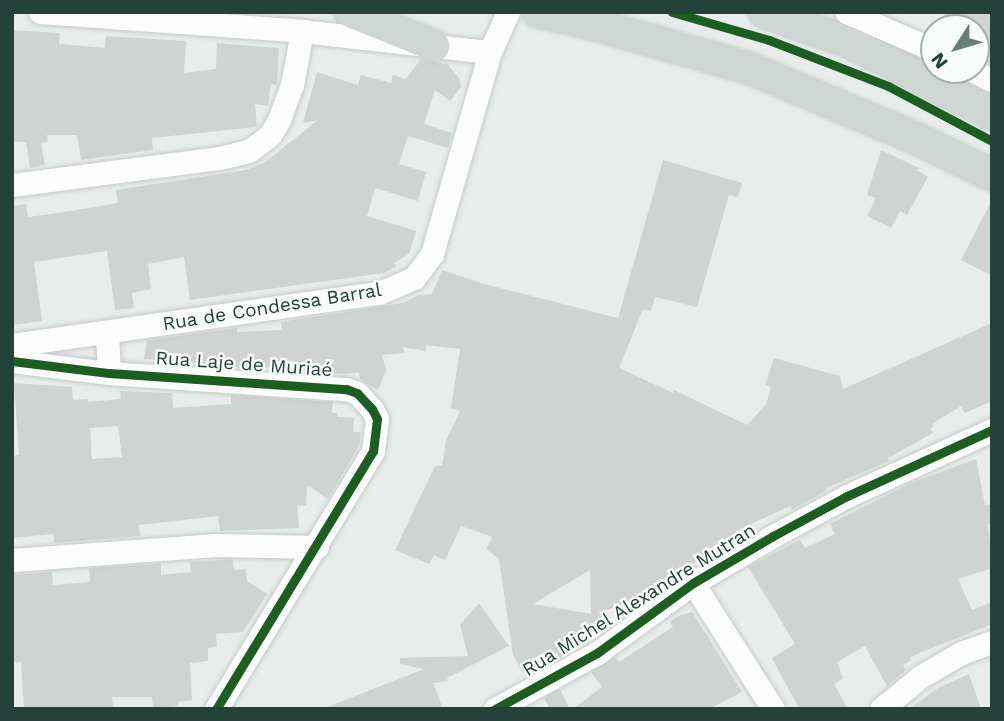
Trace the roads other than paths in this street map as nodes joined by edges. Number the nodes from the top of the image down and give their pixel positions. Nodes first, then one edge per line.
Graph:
1 (40, 12) edge
2 (350, 12) edge
3 (508, 12) edge
4 (538, 12) edge
5 (764, 12) edge
6 (846, 12) edge
7 (302, 32) junction
8 (920, 44) edge
9 (434, 46) junction
10 (491, 52) junction
11 (992, 116) edge
12 (992, 175) edge
13 (12, 185) edge
14 (107, 332) junction
15 (12, 345) edge
16 (12, 361) edge
17 (108, 373) junction
18 (992, 430) edge
19 (317, 547) junction
20 (12, 559) edge
21 (693, 583) junction
22 (992, 642) edge
23 (216, 709) edge
24 (495, 709) edge
25 (773, 709) edge
26 (881, 709) edge

1 - 7 street
2 - 9 main road
3 - 10 street, Rua de Condessa Barral
4 - 12 main road
5 - 11 main road
6 - 8 street
7 - 9 street
7 - 13 street
9 - 10 street
10 - 14 street, Rua de Condessa Barral
14 - 15 street, Rua de Condessa Barral
14 - 17 street
16 - 17 street, Rua Laje de Muriaé
17 - 19 street, Rua Laje de Muriaé
18 - 21 street, Rua Michel Alexandre Mutran
19 - 20 street
19 - 23 street, Rua Laje de Muriaé
21 - 24 street, Rua Michel Alexandre Mutran
21 - 25 street
22 - 26 street

